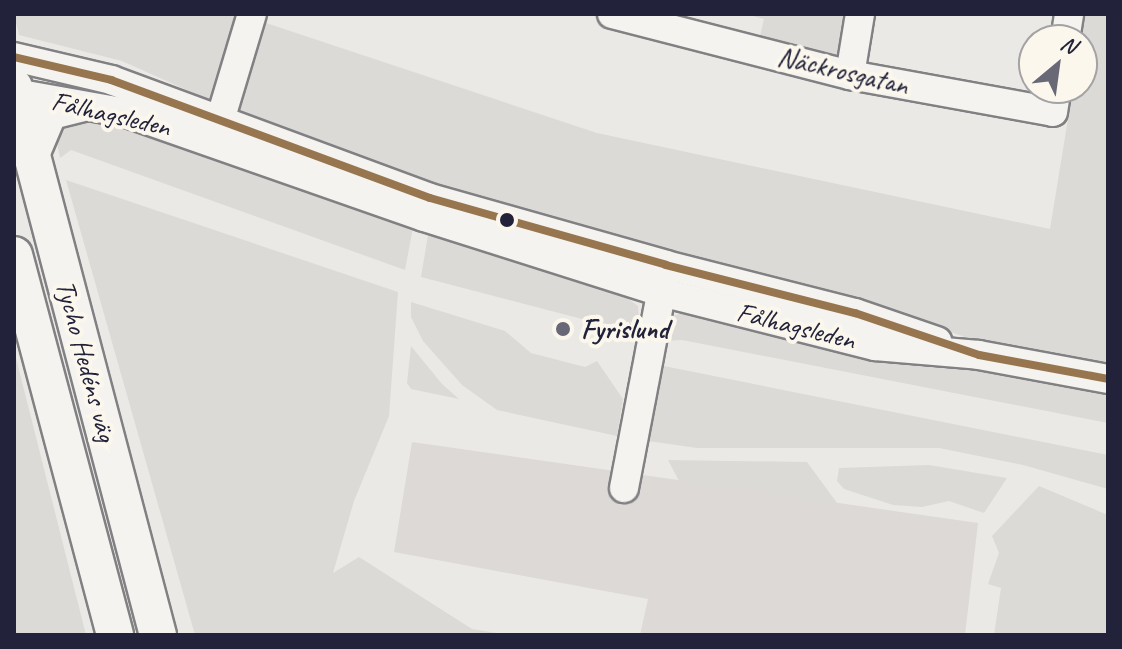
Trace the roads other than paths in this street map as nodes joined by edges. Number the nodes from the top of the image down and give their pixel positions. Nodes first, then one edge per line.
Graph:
1 (252, 14) edge
2 (612, 14) edge
3 (860, 14) edge
4 (664, 20) edge
5 (14, 57) edge
6 (850, 75) junction
7 (14, 91) edge
8 (1054, 104) edge
9 (89, 106) junction
10 (216, 132) junction
11 (33, 160) junction
12 (14, 255) edge
13 (664, 279) junction
14 (1108, 379) edge
15 (624, 488) dead end
16 (115, 635) edge
17 (158, 635) edge

1 - 10 street
2 - 4 street, Näckrosgatan
3 - 6 street
4 - 6 street, Näckrosgatan
5 - 10 street, Fålhagsleden
6 - 8 street, Näckrosgatan
7 - 9 street, Fålhagsleden
7 - 11 main road, Tycho Hedéns väg
9 - 10 street, Fålhagsleden
9 - 11 street
10 - 13 street, Fålhagsleden
11 - 17 main road, Tycho Hedéns väg
12 - 16 main road, Tycho Hedéns väg
13 - 14 street, Fålhagsleden
13 - 15 street

